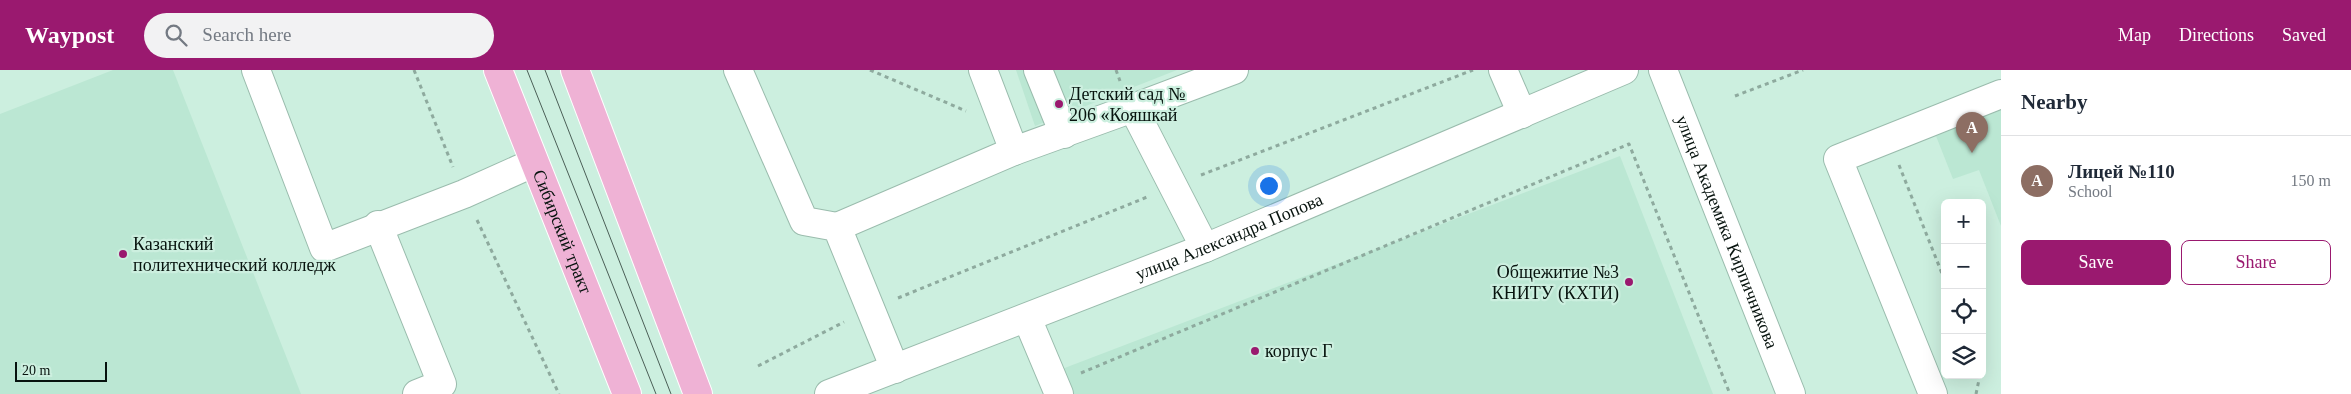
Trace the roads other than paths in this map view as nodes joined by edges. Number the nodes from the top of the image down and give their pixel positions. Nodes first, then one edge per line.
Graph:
1 (256, 70) edge
2 (498, 70) edge
3 (575, 70) edge
4 (738, 70) edge
5 (982, 70) edge
6 (1038, 70) edge
7 (1234, 70) edge
8 (1503, 70) edge
9 (1624, 70) edge
10 (1663, 70) edge
11 (1201, 76) edge
12 (2001, 94) edge
13 (1133, 108) junction
14 (1522, 114) junction
15 (1064, 134) junction
16 (1014, 151) junction
17 (533, 163) junction
18 (378, 225) junction
19 (837, 227) junction
20 (1205, 248) junction
21 (1027, 318) junction
22 (895, 369) junction
23 (1057, 389) edge
24 (417, 394) edge
25 (627, 394) edge
26 (698, 394) edge
27 (829, 394) edge
28 (1790, 394) edge
29 (1933, 394) edge

1 - 18 street
2 - 17 main road, Сибирский тракт
3 - 26 main road
4 - 19 street
5 - 16 street
6 - 15 street
7 - 11 street
8 - 14 street
9 - 14 street, улица Александра Попова
10 - 28 street, улица Академика Кирпичникова
11 - 13 street
12 - 29 street
13 - 15 street
13 - 20 street
14 - 20 street, улица Александра Попова
15 - 16 street
16 - 19 street
17 - 18 street
17 - 25 main road, Сибирский тракт
18 - 24 street
19 - 22 street
20 - 21 street, улица Александра Попова
21 - 22 street, улица Александра Попова
21 - 23 street
22 - 27 street, улица Александра Попова

